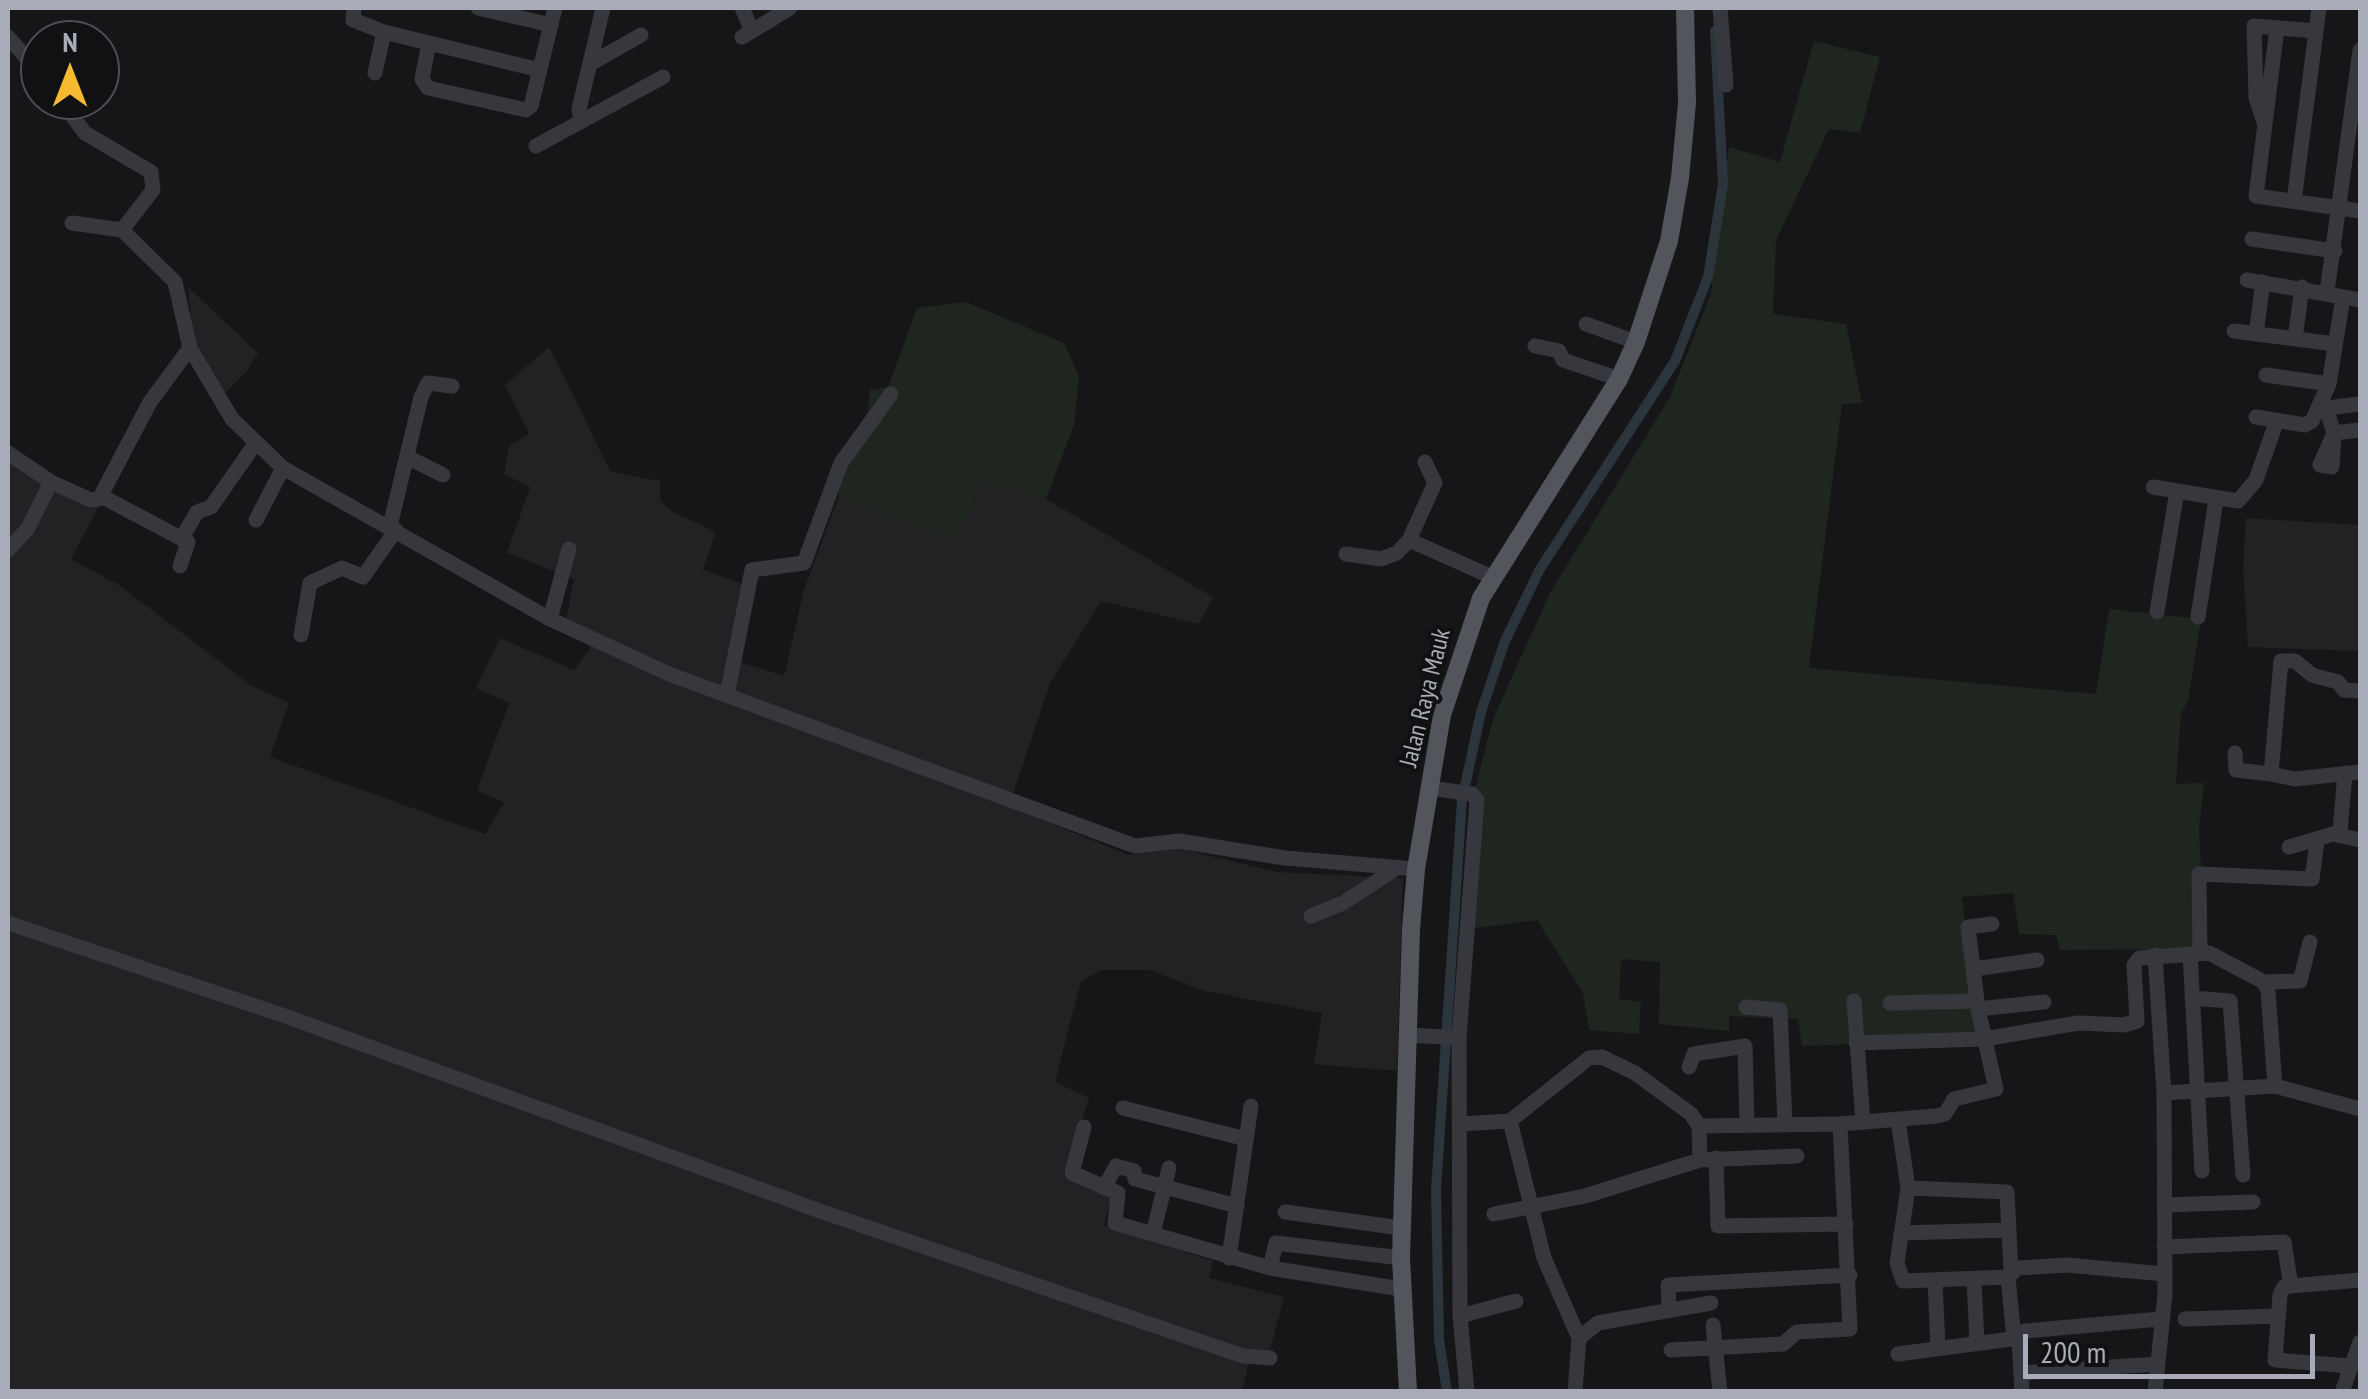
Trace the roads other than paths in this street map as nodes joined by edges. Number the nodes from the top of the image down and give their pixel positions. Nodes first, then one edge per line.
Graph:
1 (354, 8) edge
2 (478, 8) edge
3 (555, 8) edge
4 (604, 8) edge
5 (742, 8) edge
6 (751, 8) edge
7 (790, 8) edge
8 (1685, 8) edge
9 (1720, 8) edge
10 (2320, 8) edge
11 (550, 25) junction
12 (2277, 28) junction
13 (752, 31) junction
14 (2316, 31) junction
15 (384, 32) junction
16 (642, 35) dead end
17 (429, 42) junction
18 (2360, 50) edge
19 (590, 64) junction
20 (540, 70) junction
21 (375, 73) dead end
22 (662, 76) dead end
23 (1726, 85) dead end
24 (76, 120) edge
25 (581, 122) junction
26 (2265, 125) junction
27 (536, 146) dead end
28 (2294, 202) junction
29 (2340, 208) junction
30 (2360, 211) edge
31 (72, 224) dead end
32 (122, 230) junction
33 (2252, 239) dead end
34 (2335, 250) junction
35 (2302, 286) junction
36 (2335, 294) junction
37 (2360, 300) edge
38 (1586, 324) dead end
39 (2234, 331) dead end
40 (2256, 334) junction
41 (2295, 339) junction
42 (1636, 342) junction
43 (2335, 344) junction
44 (1535, 346) dead end
45 (190, 348) junction
46 (2266, 376) dead end
47 (1618, 379) junction
48 (2329, 384) junction
49 (452, 386) dead end
50 (891, 394) dead end
51 (2360, 404) edge
52 (2323, 407) junction
53 (2256, 417) dead end
54 (2277, 420) junction
55 (2360, 430) edge
56 (256, 444) junction
57 (8, 453) edge
58 (409, 458) junction
59 (1425, 462) dead end
60 (283, 468) junction
61 (443, 475) dead end
62 (51, 482) junction
63 (2153, 487) dead end
64 (2177, 491) junction
65 (101, 496) junction
66 (2216, 500) junction
67 (256, 520) dead end
68 (393, 528) junction
69 (182, 538) junction
70 (1408, 540) junction
71 (569, 549) dead end
72 (8, 550) edge
73 (1346, 554) dead end
74 (180, 566) dead end
75 (1492, 578) junction
76 (2157, 612) dead end
77 (2198, 617) dead end
78 (550, 619) junction
79 (301, 635) dead end
80 (2360, 691) edge
81 (727, 695) junction
82 (2235, 753) dead end
83 (2353, 772) edge
84 (2271, 774) junction
85 (1434, 789) junction
86 (2337, 835) junction
87 (2360, 840) edge
88 (2317, 842) junction
89 (2288, 847) dead end
90 (1396, 868) junction
91 (1416, 869) junction
92 (1311, 916) dead end
93 (8, 923) edge
94 (1992, 924) dead end
95 (2310, 942) dead end
96 (2196, 954) junction
97 (2155, 956) junction
98 (2037, 960) dead end
99 (1974, 969) junction
100 (2261, 981) junction
101 (2192, 998) junction
102 (2226, 998) junction
103 (1854, 1001) dead end
104 (2044, 1002) dead end
105 (1890, 1004) dead end
106 (1977, 1005) junction
107 (1746, 1006) dead end
108 (1413, 1035) junction
109 (1455, 1037) junction
110 (1984, 1039) junction
111 (1856, 1043) junction
112 (1689, 1067) dead end
113 (2275, 1086) junction
114 (2237, 1088) junction
115 (2195, 1090) junction
116 (2164, 1092) junction
117 (1251, 1106) dead end
118 (1124, 1108) dead end
119 (2360, 1109) edge
120 (1898, 1120) junction
121 (1510, 1121) junction
122 (1863, 1122) junction
123 (1785, 1123) junction
124 (1460, 1124) junction
125 (1840, 1124) junction
126 (1699, 1126) junction
127 (1747, 1126) junction
128 (1084, 1127) dead end
129 (1246, 1139) junction
130 (1798, 1156) dead end
131 (1708, 1159) junction
132 (1169, 1168) dead end
133 (2202, 1171) dead end
134 (2243, 1174) dead end
135 (1164, 1187) junction
136 (1104, 1188) junction
137 (1908, 1188) junction
138 (2253, 1202) dead end
139 (2164, 1205) junction
140 (1236, 1206) junction
141 (1528, 1206) junction
142 (1286, 1212) dead end
143 (1494, 1214) dead end
144 (1846, 1224) junction
145 (1401, 1228) junction
146 (2008, 1230) junction
147 (1901, 1233) junction
148 (1153, 1234) junction
149 (2164, 1246) junction
150 (1229, 1258) junction
151 (1401, 1258) junction
152 (1270, 1268) junction
153 (2009, 1274) junction
154 (2164, 1274) junction
155 (1850, 1276) junction
156 (1974, 1279) junction
157 (2360, 1280) edge
158 (1935, 1281) junction
159 (2290, 1286) junction
160 (1401, 1289) junction
161 (1516, 1301) dead end
162 (1710, 1302) dead end
163 (1668, 1308) junction
164 (1460, 1316) junction
165 (2278, 1316) junction
166 (2185, 1318) dead end
167 (2160, 1319) junction
168 (1713, 1324) dead end
169 (1579, 1338) junction
170 (2017, 1338) junction
171 (1976, 1343) junction
172 (2360, 1343) edge
173 (1938, 1347) junction
174 (1716, 1348) junction
175 (1671, 1350) dead end
176 (1898, 1354) dead end
177 (1270, 1358) dead end
178 (2158, 1364) junction
179 (2349, 1366) junction
180 (2021, 1373) junction
181 (1575, 1391) edge
182 (1408, 1392) edge
183 (1467, 1392) edge
184 (1589, 1392) edge
185 (1720, 1392) edge
186 (2022, 1392) edge
187 (2155, 1392) edge
188 (2342, 1392) edge

1 - 15 street
2 - 11 street
3 - 11 street
4 - 19 street
5 - 13 street
6 - 13 street
7 - 13 street
8 - 42 main road, Jalan Raya Mauk
9 - 23 street
10 - 14 street
11 - 20 street
12 - 14 street
12 - 26 street
12 - 26 street
14 - 28 street
15 - 17 street
15 - 21 street
16 - 19 street
17 - 20 street
17 - 20 street
18 - 29 street
19 - 25 street
22 - 25 street
24 - 32 street
25 - 27 street
26 - 28 street
28 - 29 street
29 - 30 street
29 - 34 street
31 - 32 street
32 - 45 street
33 - 34 street
34 - 36 street
35 - 36 street
35 - 40 street
35 - 41 street
36 - 37 street
36 - 43 street
38 - 42 street
39 - 40 street
40 - 41 street
41 - 43 street
42 - 47 main road, Jalan Raya Mauk
43 - 48 street
44 - 47 street
45 - 56 street
45 - 65 street
46 - 48 street
47 - 75 main road, Jalan Raya Mauk
48 - 52 street
49 - 58 street
50 - 81 street
51 - 52 street
52 - 54 street
52 - 55 street
53 - 54 street
54 - 66 street
56 - 60 street
56 - 69 street
57 - 62 street
58 - 61 street
58 - 68 street
59 - 70 street
60 - 67 street
60 - 68 street
62 - 65 street
62 - 72 street
63 - 64 street
64 - 66 street
64 - 76 street
65 - 69 street
66 - 77 street
68 - 78 street
68 - 79 street
69 - 74 street
70 - 73 street
70 - 75 street
71 - 78 street
75 - 85 main road, Jalan Raya Mauk
78 - 81 street
80 - 84 street
81 - 90 street
82 - 84 street
83 - 84 street
83 - 86 street
85 - 91 main road, Jalan Raya Mauk
85 - 109 street
86 - 87 street
86 - 88 street
88 - 89 street
88 - 96 street
90 - 91 street
90 - 92 street
91 - 108 main road, Jalan Raya Mauk
93 - 177 street
94 - 99 street
95 - 100 street
96 - 97 street
96 - 100 street
96 - 101 street
97 - 110 street
97 - 116 street
98 - 99 street
99 - 106 street
100 - 102 street
100 - 113 street
101 - 102 street
101 - 115 street
102 - 114 street
103 - 111 street
104 - 106 street
105 - 106 street
106 - 110 street
107 - 123 street
108 - 109 street
108 - 145 main road, Jalan Raya Mauk
109 - 124 street
110 - 111 street
110 - 120 street
111 - 122 street
112 - 127 street
113 - 114 street
113 - 119 street
114 - 115 street
114 - 134 street
115 - 116 street
115 - 133 street
116 - 139 street
117 - 129 street
118 - 129 street
120 - 122 street
120 - 137 street
121 - 124 street
121 - 126 street
121 - 141 street
122 - 125 street
123 - 125 street
123 - 127 street
124 - 164 street
125 - 144 street
126 - 127 street
126 - 131 street
128 - 136 street
129 - 140 street
130 - 131 street
131 - 141 street
131 - 144 street
132 - 135 street
135 - 136 street
135 - 140 street
135 - 148 street
136 - 148 street
137 - 146 street
137 - 147 street
138 - 139 street
139 - 149 street
140 - 150 street
141 - 143 street
141 - 169 street
142 - 145 street
144 - 155 street
145 - 151 main road, Jalan Raya Mauk
146 - 147 street
146 - 153 street
147 - 158 street
148 - 150 street
149 - 154 street
149 - 159 street
150 - 152 street
151 - 152 street
151 - 160 main road, Jalan Raya Mauk
152 - 160 street
153 - 154 street
153 - 156 street
153 - 170 street
154 - 167 street
155 - 163 street
155 - 174 street
156 - 158 street
156 - 171 street
157 - 159 street
158 - 173 street
159 - 165 street
160 - 182 main road, Jalan Raya Mauk
161 - 164 street
162 - 163 street
163 - 169 street
164 - 183 street
165 - 166 street
165 - 179 street
167 - 170 street
167 - 178 street
168 - 174 street
169 - 181 street
170 - 171 street
170 - 180 street
171 - 173 street
172 - 179 street
173 - 176 street
174 - 175 street
174 - 185 street
178 - 180 street
178 - 187 street
179 - 188 street
180 - 186 street
181 - 184 street

